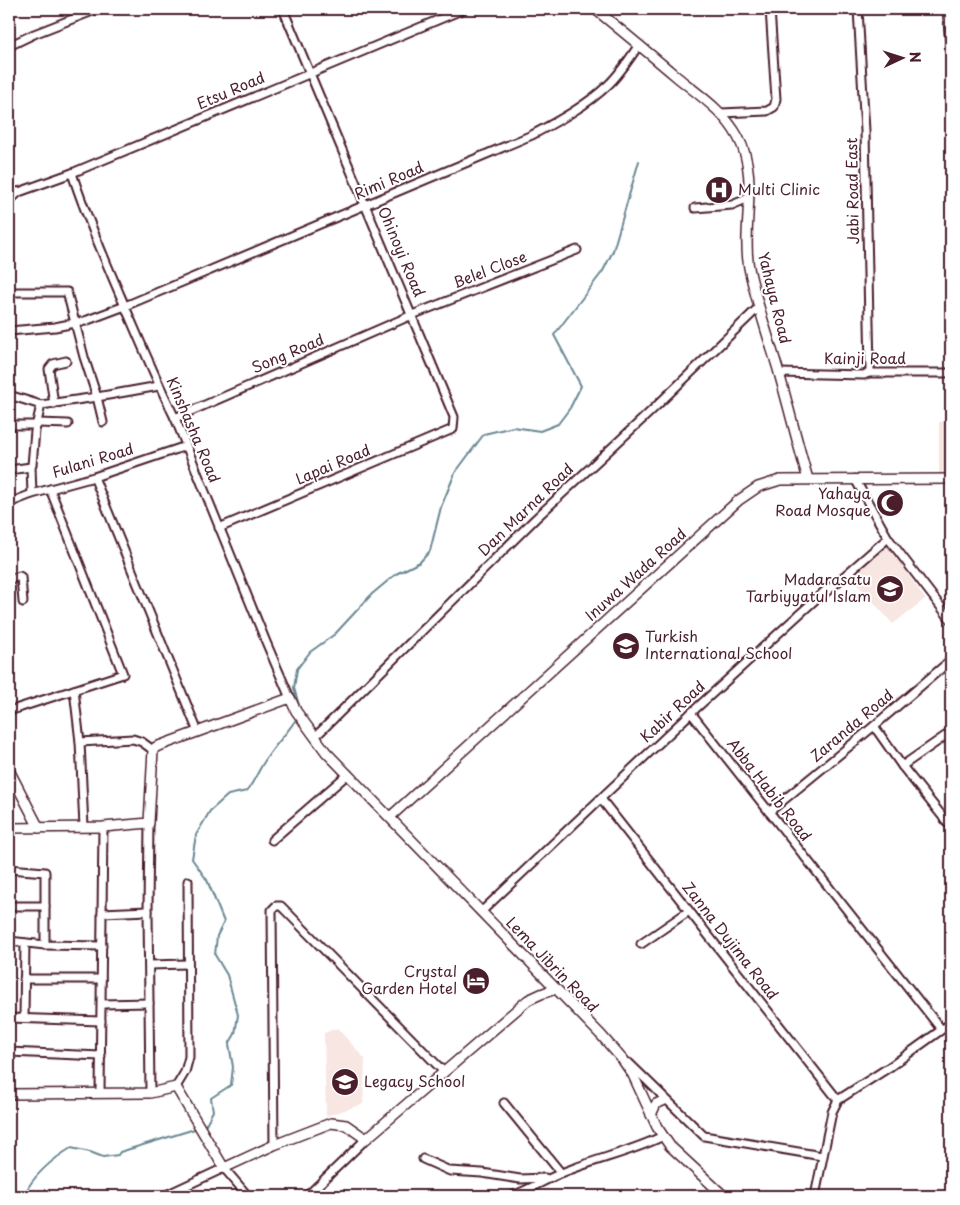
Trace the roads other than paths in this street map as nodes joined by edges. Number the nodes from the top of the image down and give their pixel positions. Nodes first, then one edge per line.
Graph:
1 (98, 9) edge
2 (283, 9) edge
3 (464, 9) edge
4 (595, 9) edge
5 (770, 9) edge
6 (858, 9) edge
7 (947, 9) edge
8 (9, 45) edge
9 (639, 46) junction
10 (951, 57) edge
11 (311, 72) junction
12 (721, 113) junction
13 (72, 173) junction
14 (9, 191) edge
15 (19, 192) junction
16 (748, 198) junction
17 (9, 202) edge
18 (366, 205) junction
19 (695, 208) dead end
20 (577, 250) dead end
21 (9, 292) edge
22 (125, 306) junction
23 (758, 307) junction
24 (412, 315) junction
25 (75, 323) junction
26 (9, 331) edge
27 (66, 361) dead end
28 (779, 373) junction
29 (868, 373) junction
30 (951, 373) edge
31 (159, 386) junction
32 (9, 395) edge
33 (97, 398) junction
34 (54, 404) junction
35 (41, 405) junction
36 (175, 418) junction
37 (103, 422) dead end
38 (38, 424) junction
39 (68, 424) dead end
40 (455, 424) joint
41 (9, 425) edge
42 (186, 446) junction
43 (31, 467) junction
44 (9, 470) edge
45 (94, 477) junction
46 (855, 479) junction
47 (808, 480) junction
48 (951, 480) edge
49 (50, 489) junction
50 (32, 494) junction
51 (9, 503) edge
52 (219, 528) junction
53 (888, 538) junction
54 (9, 580) edge
55 (827, 589) dead end
56 (23, 602) dead end
57 (951, 620) edge
58 (951, 660) edge
59 (74, 690) junction
60 (290, 698) junction
61 (9, 712) edge
62 (691, 713) junction
63 (874, 726) junction
64 (198, 732) junction
65 (951, 732) edge
66 (315, 737) junction
67 (80, 742) junction
68 (152, 750) junction
69 (902, 766) junction
70 (9, 771) edge
71 (348, 774) junction
72 (601, 799) junction
73 (769, 812) junction
74 (390, 817) junction
75 (149, 823) junction
76 (103, 827) junction
77 (951, 827) edge
78 (9, 828) edge
79 (39, 828) junction
80 (84, 828) junction
81 (272, 840) dead end
82 (9, 869) edge
83 (188, 881) dead end
84 (9, 906) edge
85 (45, 906) junction
86 (148, 911) junction
87 (689, 911) junction
88 (102, 912) junction
89 (481, 912) junction
90 (9, 941) edge
91 (24, 943) junction
92 (641, 944) dead end
93 (45, 945) junction
94 (102, 946) junction
95 (188, 964) junction
96 (149, 965) junction
97 (24, 979) junction
98 (101, 979) junction
99 (556, 989) junction
100 (149, 1003) junction
101 (102, 1004) junction
102 (9, 1018) edge
103 (24, 1018) junction
104 (101, 1021) junction
105 (951, 1023) edge
106 (940, 1029) junction
107 (601, 1035) junction
108 (9, 1052) edge
109 (101, 1056) junction
110 (444, 1072) junction
111 (176, 1087) junction
112 (100, 1093) junction
113 (150, 1093) junction
114 (9, 1094) edge
115 (665, 1100) junction
116 (838, 1100) junction
117 (504, 1103) dead end
118 (651, 1115) junction
119 (663, 1136) junction
120 (366, 1139) junction
121 (274, 1145) junction
122 (822, 1156) junction
123 (423, 1159) dead end
124 (224, 1168) junction
125 (561, 1173) junction
126 (548, 1178) junction
127 (164, 1196) edge
128 (248, 1196) edge
129 (307, 1196) edge
130 (512, 1196) edge
131 (724, 1196) edge
132 (815, 1196) edge

1 - 8 street
2 - 11 street, Ohinoyi Road
3 - 11 street, Etsu Road
4 - 9 street, Yahaya Road
5 - 12 street
6 - 29 street, Jabi Road East
7 - 10 street
9 - 12 street, Yahaya Road
9 - 18 street, Rimi Road
11 - 13 street, Etsu Road
11 - 18 street, Ohinoyi Road
12 - 16 street, Yahaya Road
13 - 15 street, Etsu Road
13 - 22 street, Kinshasha Road
14 - 15 street, Etsu Road
15 - 17 street
16 - 19 street
16 - 23 street, Yahaya Road
18 - 22 street, Rimi Road
18 - 24 street, Ohinoyi Road
20 - 24 street, Belel Close
21 - 25 street
22 - 25 street, Rimi Road
22 - 31 street, Kinshasha Road
23 - 28 street, Yahaya Road
23 - 66 street, Dan Marna Road
24 - 36 street, Song Road
24 - 40 street, Ohinoyi Road
25 - 26 street, Rimi Road
25 - 33 street
27 - 34 street
28 - 29 street, Kainji Road
28 - 47 street, Yahaya Road
29 - 30 street, Kainji Road
31 - 33 street
31 - 36 street, Kinshasha Road
32 - 35 street
33 - 34 street
33 - 37 street
34 - 35 street
35 - 38 street
36 - 42 street, Kinshasha Road
38 - 39 street
38 - 41 street
38 - 43 street
40 - 52 street, Lapai Road
42 - 45 street, Fulani Road
42 - 52 street, Kinshasha Road
43 - 44 street
43 - 50 street
45 - 49 street, Fulani Road
45 - 64 street
46 - 47 street, Inuwa Wada Road
46 - 48 street, Inuwa Wada Road
46 - 53 street
47 - 74 street, Inuwa Wada Road
49 - 50 street, Fulani Road
49 - 59 street
50 - 51 street, Fulani Road
52 - 60 street, Kinshasha Road
53 - 57 street
53 - 62 street, Kabir Road
54 - 56 street
55 - 62 street
58 - 63 street, Zaranda Road
59 - 61 street
59 - 67 street
60 - 64 street
60 - 66 street, Lema Jibrin Road
62 - 72 street, Kabir Road
62 - 73 street, Abba Habib Road
63 - 69 street
63 - 73 street, Zaranda Road
64 - 68 street
65 - 69 street
66 - 71 street, Lema Jibrin Road
67 - 68 street
67 - 80 street
68 - 75 street
69 - 77 street
70 - 79 street
71 - 74 street, Lema Jibrin Road
71 - 81 street
72 - 87 street, Zanna Dujima Road
72 - 89 street, Kabir Road
73 - 106 street, Abba Habib Road
74 - 89 street, Lema Jibrin Road
75 - 76 street
75 - 86 street
76 - 80 street
76 - 88 street
78 - 79 street
79 - 80 street
82 - 85 street
83 - 95 street
84 - 85 street
85 - 93 street
86 - 88 street
86 - 96 street
87 - 92 street
87 - 116 street, Zanna Dujima Road
88 - 94 street
89 - 99 street, Lema Jibrin Road
90 - 91 street
91 - 93 street
91 - 97 street
93 - 94 street
94 - 98 street
95 - 96 street
95 - 111 street
96 - 100 street
97 - 98 street
97 - 103 street
98 - 101 street
99 - 107 street, Lema Jibrin Road
99 - 110 street
100 - 101 street
100 - 113 street
101 - 104 street
102 - 103 street
103 - 104 street
104 - 109 street
105 - 106 street
106 - 116 street
107 - 115 street, Lema Jibrin Road
107 - 118 street
108 - 109 street
109 - 112 street
110 - 120 street
110 - 121 street
111 - 113 street
111 - 124 street
112 - 113 street
112 - 114 street
115 - 118 street
115 - 122 street, Lema Jibrin Road
116 - 122 street
117 - 125 street
118 - 119 street
119 - 125 street
119 - 131 street
120 - 121 street
120 - 129 street
121 - 124 street
122 - 132 street
123 - 126 street
124 - 127 street
124 - 128 street
125 - 126 street
126 - 130 street

